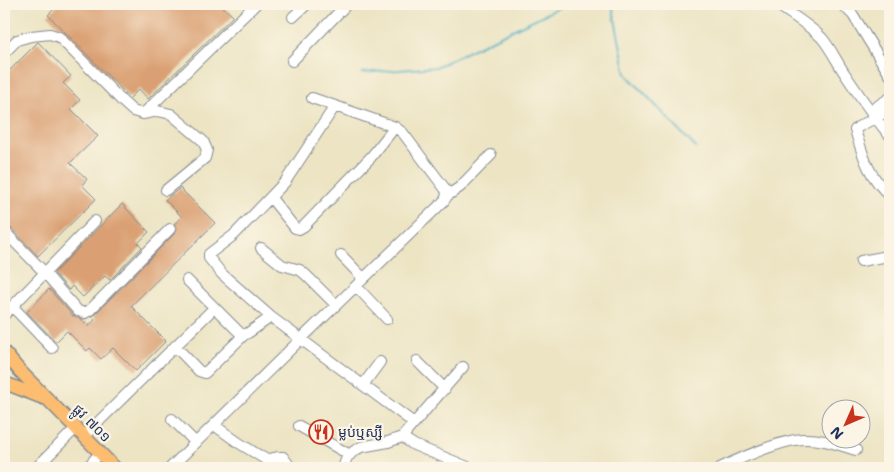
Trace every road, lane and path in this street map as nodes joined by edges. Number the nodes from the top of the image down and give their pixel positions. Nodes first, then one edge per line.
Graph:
1 (254, 4) edge
2 (307, 4) edge
3 (347, 4) edge
4 (776, 4) edge
5 (842, 4) edge
6 (293, 17) dead end
7 (4, 53) edge
8 (292, 61) dead end
9 (890, 75) edge
10 (312, 98) dead end
11 (890, 98) edge
12 (335, 106) junction
13 (890, 110) edge
14 (143, 114) junction
15 (874, 114) junction
16 (395, 127) junction
17 (890, 136) edge
18 (491, 156) dead end
19 (166, 190) dead end
20 (447, 196) junction
21 (890, 196) edge
22 (271, 198) junction
23 (95, 221) dead end
24 (170, 229) dead end
25 (4, 231) edge
26 (261, 248) dead end
27 (341, 256) dead end
28 (890, 257) edge
29 (861, 261) dead end
30 (44, 273) junction
31 (187, 280) dead end
32 (360, 282) junction
33 (12, 306) junction
34 (336, 306) junction
35 (214, 308) junction
36 (4, 315) edge
37 (271, 317) junction
38 (387, 319) dead end
39 (244, 335) junction
40 (301, 339) junction
41 (175, 346) junction
42 (52, 348) dead end
43 (4, 352) edge
44 (417, 361) dead end
45 (380, 362) dead end
46 (463, 367) dead end
47 (4, 384) edge
48 (363, 385) junction
49 (445, 389) junction
50 (48, 400) junction
51 (172, 419) dead end
52 (414, 423) junction
53 (214, 425) junction
54 (299, 426) dead end
55 (80, 432) junction
56 (402, 437) junction
57 (822, 441) edge
58 (196, 443) junction
59 (350, 455) junction
60 (107, 463) edge
61 (36, 468) edge
62 (87, 468) edge
63 (170, 468) edge
64 (291, 468) edge
65 (343, 468) edge
66 (470, 468) edge
67 (720, 468) edge

1 - 14 street
2 - 6 street
3 - 8 street
4 - 15 street
5 - 9 street
7 - 14 street
10 - 12 street
11 - 15 street
12 - 16 street
12 - 22 street
13 - 15 street
14 - 19 street
15 - 17 street
15 - 21 street
16 - 20 street
16 - 22 street
18 - 20 street
20 - 32 street
22 - 37 street
23 - 30 street
24 - 30 street
25 - 30 street
26 - 34 street
27 - 32 street
28 - 29 street
30 - 33 street
31 - 35 street
32 - 34 street
32 - 38 street
33 - 36 street
33 - 42 street
34 - 40 street
35 - 39 street
35 - 41 street
37 - 39 street
37 - 40 street
39 - 41 street
40 - 48 street
40 - 53 street
41 - 55 street
43 - 50 main road, ផ្លូវ ៧០១
44 - 49 street
45 - 48 street
46 - 49 street
47 - 50 main road
48 - 52 street
49 - 52 street
50 - 55 main road, ផ្លូវ ៧០១
51 - 58 street
52 - 56 street
53 - 58 street
53 - 64 street
54 - 59 street
55 - 60 main road, ផ្លូវ ៧០១
55 - 61 street
56 - 59 street
56 - 66 street
57 - 67 street
58 - 63 street
59 - 65 street
60 - 62 street

